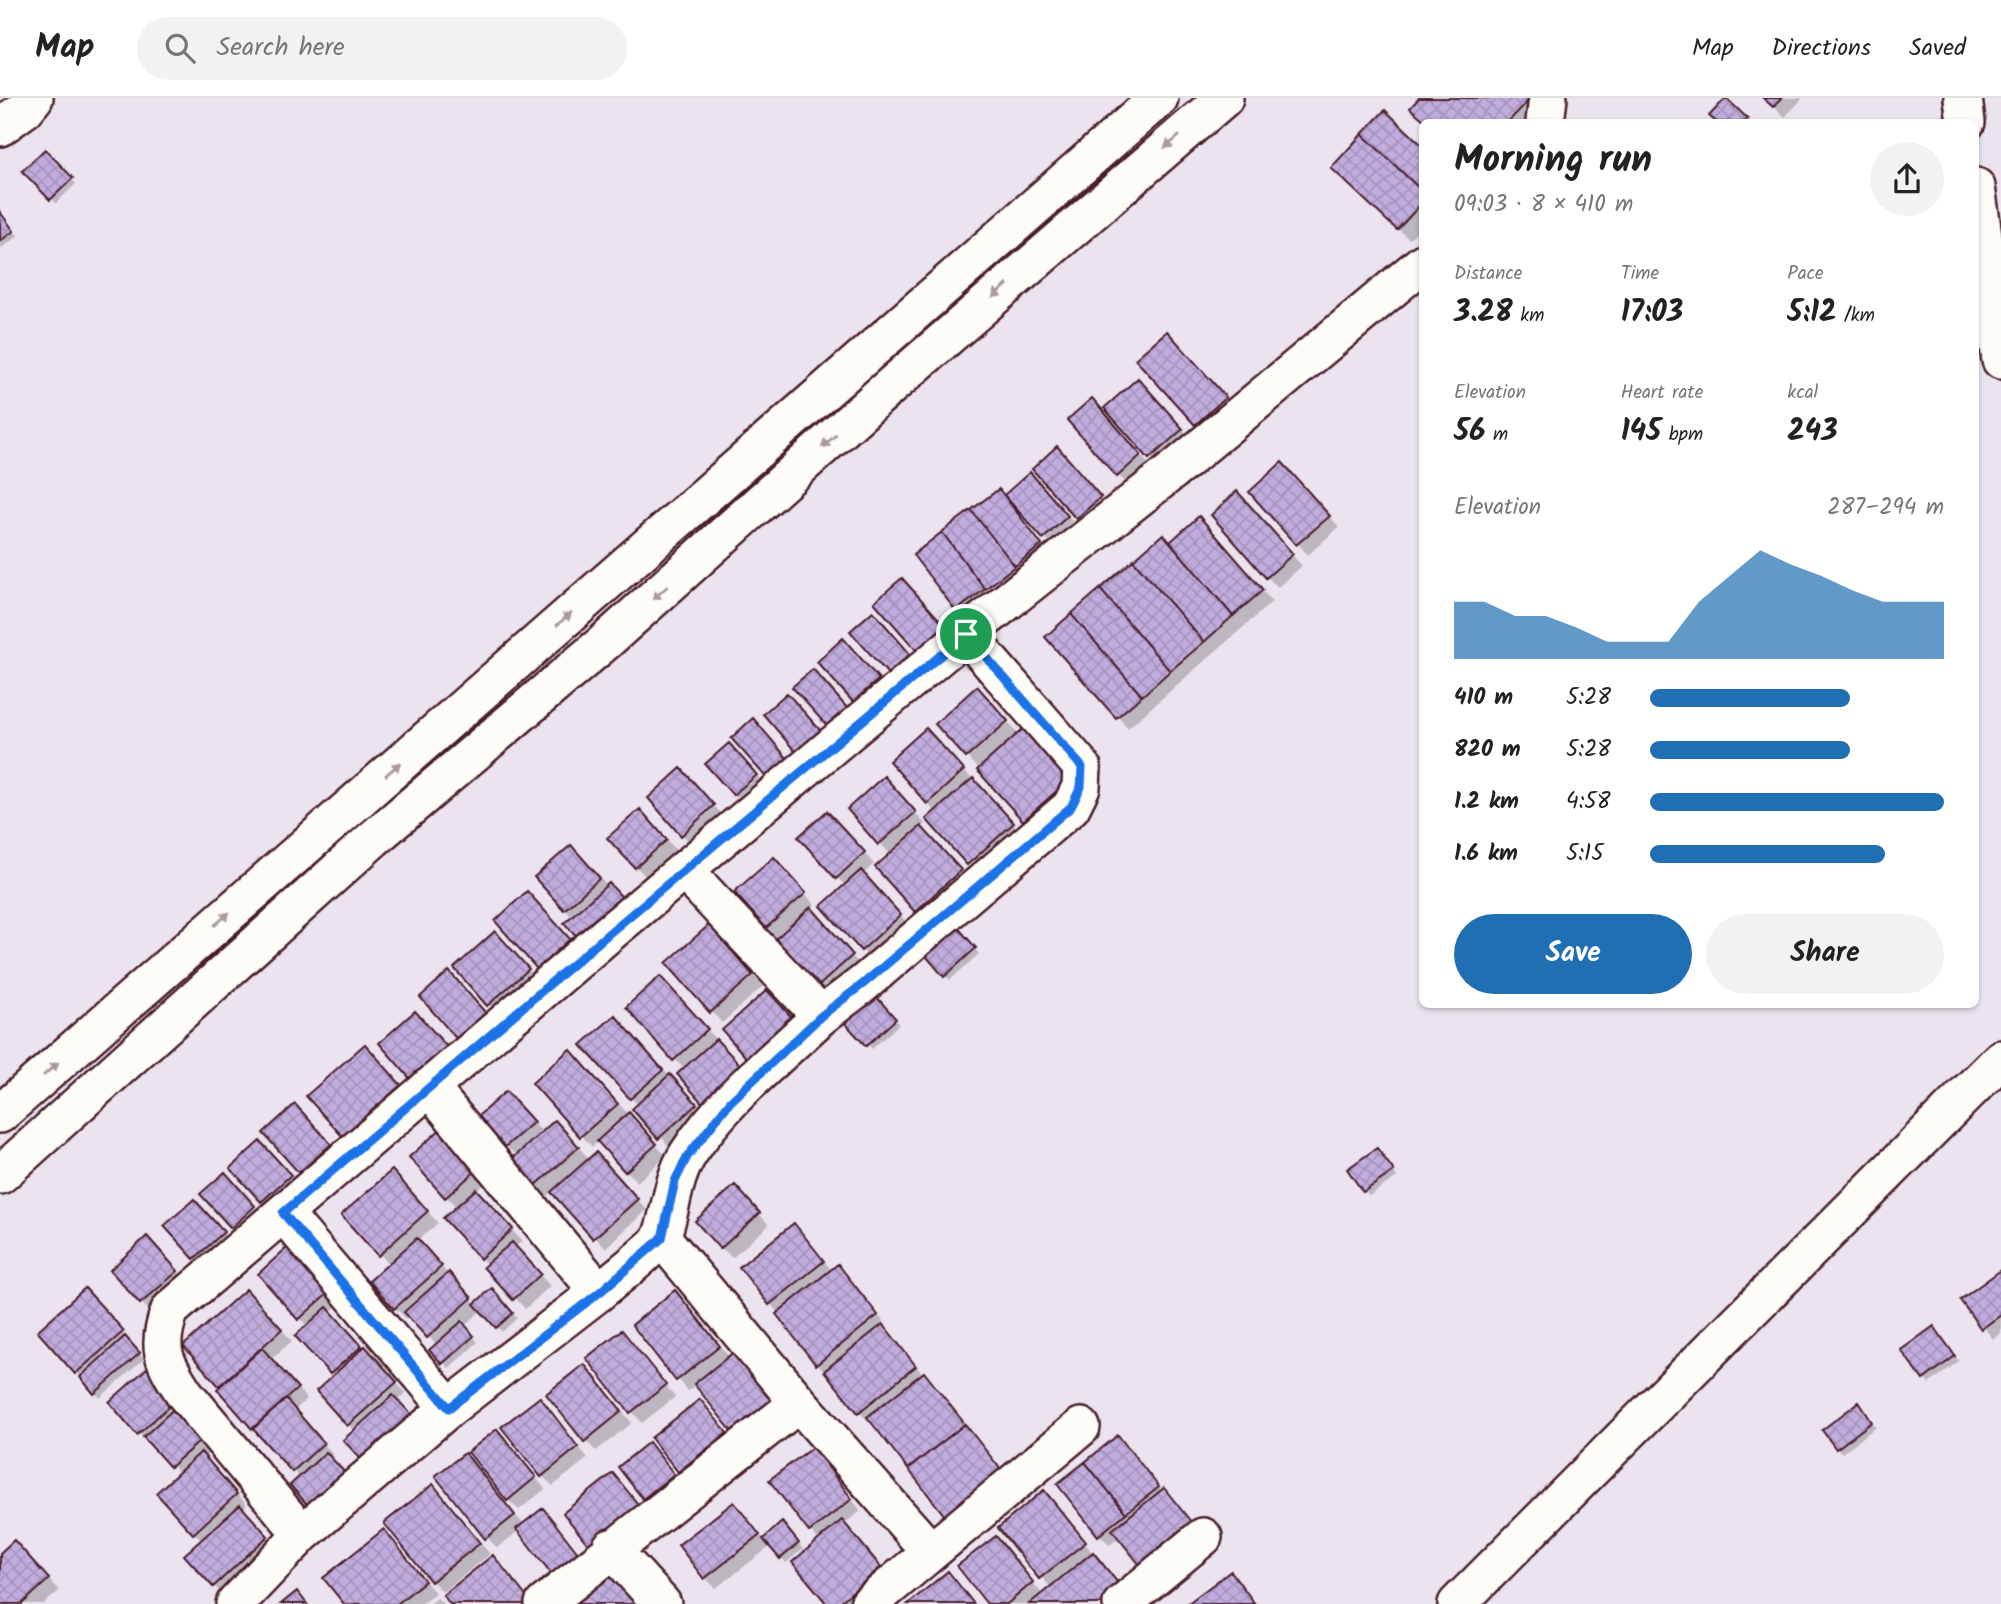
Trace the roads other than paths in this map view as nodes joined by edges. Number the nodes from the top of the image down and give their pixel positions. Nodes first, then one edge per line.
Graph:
1 (34, 98) edge
2 (1159, 98) edge
3 (1224, 98) edge
4 (1548, 98) edge
5 (1963, 98) edge
6 (1545, 119) edge
7 (1966, 119) edge
8 (0, 127) edge
9 (1979, 208) edge
10 (1419, 266) edge
11 (2001, 360) edge
12 (966, 634) junction
13 (684, 870) junction
14 (821, 1016) junction
15 (2001, 1059) edge
16 (429, 1087) junction
17 (0, 1114) edge
18 (0, 1175) edge
19 (283, 1213) junction
20 (662, 1238) junction
21 (600, 1292) junction
22 (799, 1403) junction
23 (449, 1408) junction
24 (1081, 1427) dead end
25 (302, 1534) junction
26 (1203, 1537) dead end
27 (611, 1548) junction
28 (931, 1552) junction
29 (235, 1604) edge
30 (544, 1604) edge
31 (662, 1604) edge
32 (869, 1604) edge
33 (1122, 1604) edge
34 (1457, 1604) edge

1 - 8 street
17 -> 2 street
3 -> 18 street
4 - 6 street
5 - 7 street
9 - 11 street
10 - 12 street
12 - 13 street
12 - 14 street
13 - 14 street
13 - 16 street
14 - 20 street
15 - 34 street
16 - 19 street
16 - 21 street
19 - 23 street
19 - 25 street
20 - 21 street
20 - 22 street
21 - 23 street
22 - 27 street
22 - 28 street
23 - 25 street
24 - 28 street
25 - 29 street
26 - 33 street
27 - 30 street
27 - 31 street
28 - 32 street

